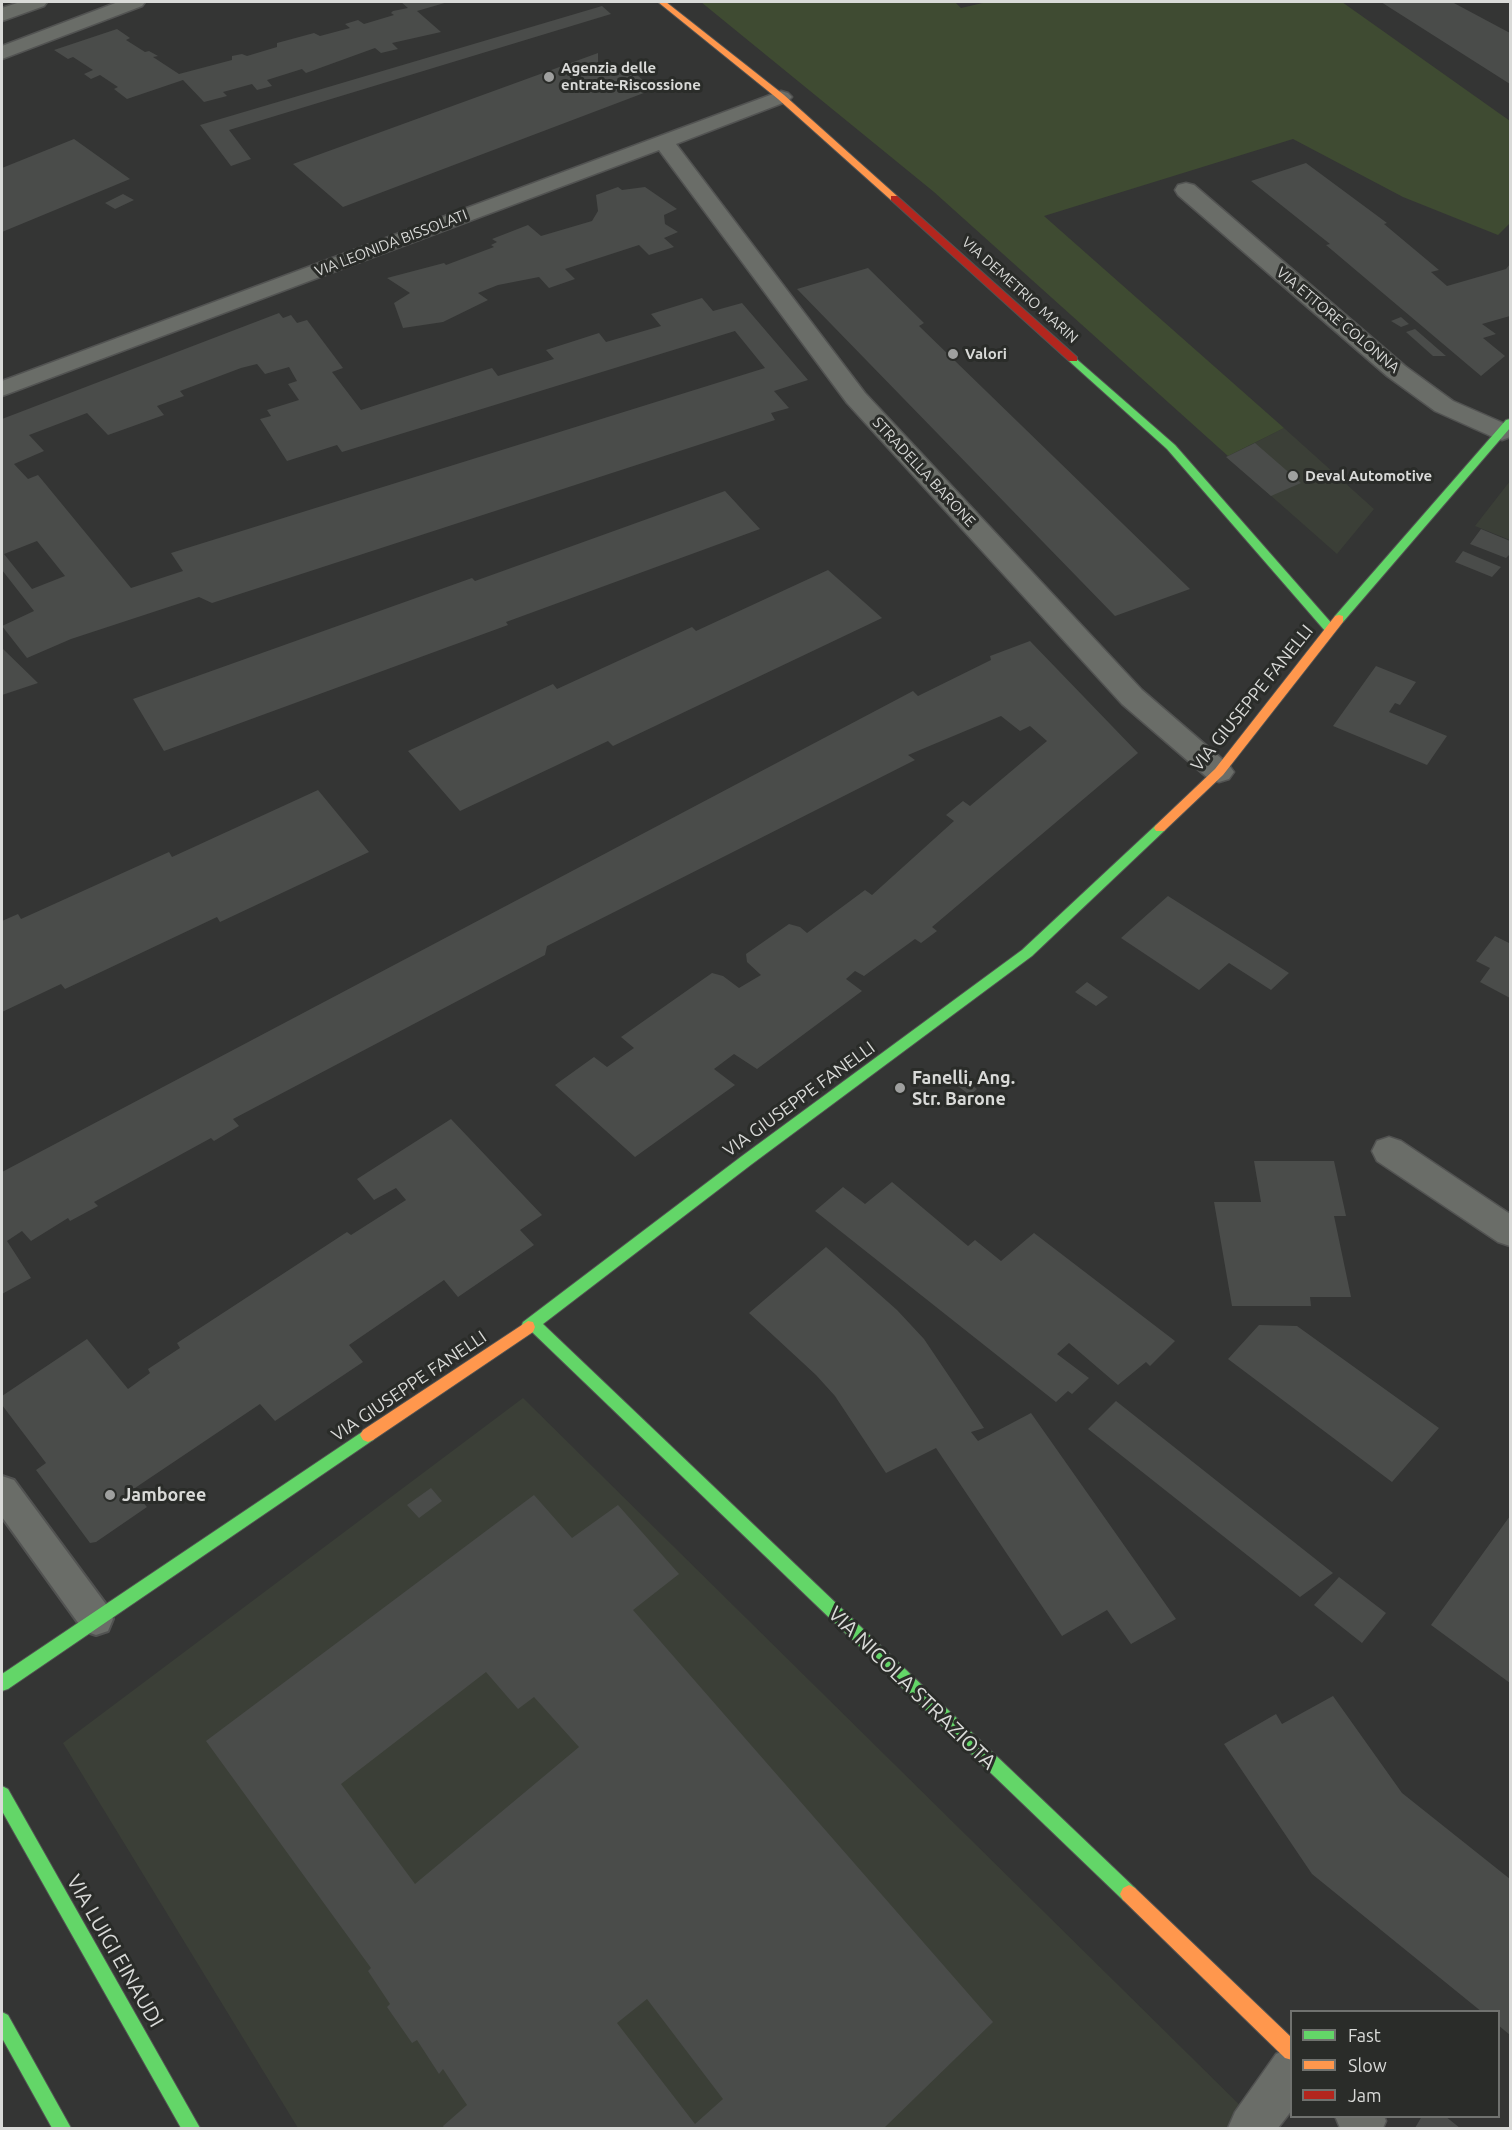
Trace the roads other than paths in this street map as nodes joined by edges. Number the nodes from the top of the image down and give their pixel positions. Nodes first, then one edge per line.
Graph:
1 (37, 2) edge
2 (135, 2) edge
3 (662, 2) edge
4 (2, 15) edge
5 (2, 53) edge
6 (781, 97) junction
7 (663, 141) junction
8 (1186, 190) dead end
9 (2, 389) edge
10 (1506, 427) edge
11 (1330, 629) junction
12 (1219, 772) junction
13 (1389, 1151) dead end
14 (1510, 1232) edge
15 (533, 1324) junction
16 (2, 1491) edge
17 (96, 1620) junction
18 (2, 1683) edge
19 (2, 1795) edge
20 (2, 2021) edge
21 (1290, 2049) edge
22 (1290, 2073) edge
23 (62, 2128) edge
24 (191, 2128) edge
25 (1251, 2128) edge

1 - 4 street
2 - 5 street
3 - 6 street, VIA DEMETRIO MARIN
6 - 7 street, VIA LEONIDA BISSOLATI
6 - 11 street, VIA DEMETRIO MARIN
7 - 9 street, VIA LEONIDA BISSOLATI
7 - 12 street, STRADELLA BARONE
8 - 10 street, VIA ETTORE COLONNA
10 - 11 street, VIA GIUSEPPE FANELLI
11 - 12 street, VIA GIUSEPPE FANELLI
12 - 15 street, VIA GIUSEPPE FANELLI
13 - 14 street
15 - 17 street, VIA GIUSEPPE FANELLI
15 - 21 street, VIA NICOLA STRAZIOTA
16 - 17 lane
17 - 18 street, VIA GIUSEPPE FANELLI
19 - 24 street, VIA LUIGI EINAUDI
20 - 23 street
22 - 25 street

